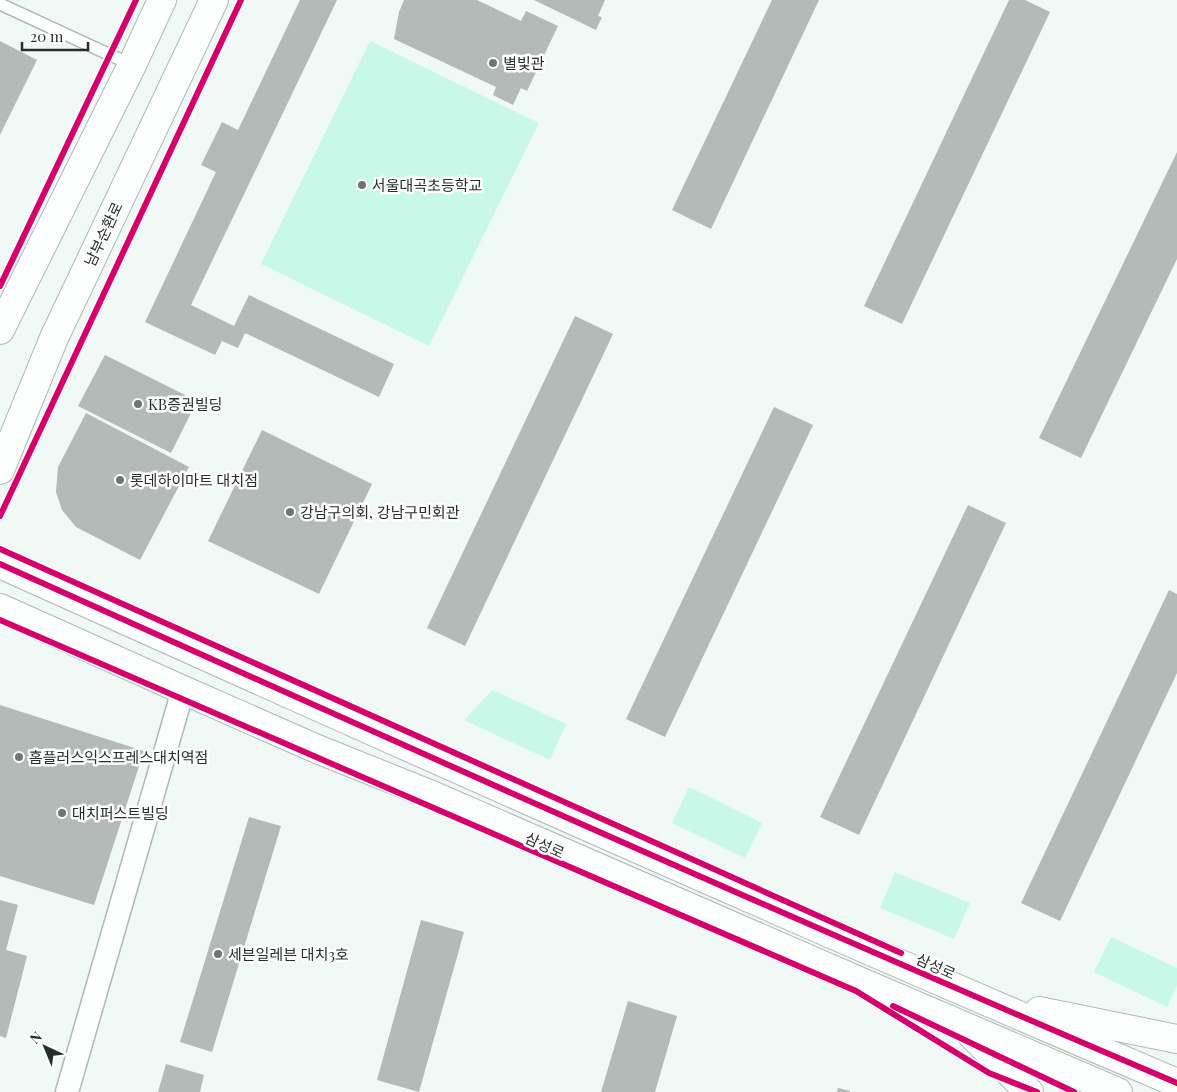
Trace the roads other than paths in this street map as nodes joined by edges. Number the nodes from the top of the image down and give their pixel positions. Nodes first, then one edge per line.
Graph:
1 (162, 0) edge
2 (214, 0) edge
3 (0, 4) edge
4 (132, 65) junction
5 (0, 330) edge
6 (0, 470) edge
7 (0, 564) edge
8 (0, 608) edge
9 (183, 690) junction
10 (978, 999) junction
11 (962, 1025) junction
12 (1177, 1039) edge
13 (1177, 1083) edge
14 (67, 1092) edge
15 (1029, 1092) edge
16 (1118, 1092) edge

1 - 4 main road
2 - 6 main road, 남부순환로
3 - 4 lane
4 - 5 main road
7 - 10 main road, 삼성로
8 - 9 main road, 삼성로
9 - 11 main road, 삼성로
9 - 14 street
10 - 12 main road
10 - 13 main road, 삼성로
11 - 15 main road
11 - 16 main road, 삼성로

